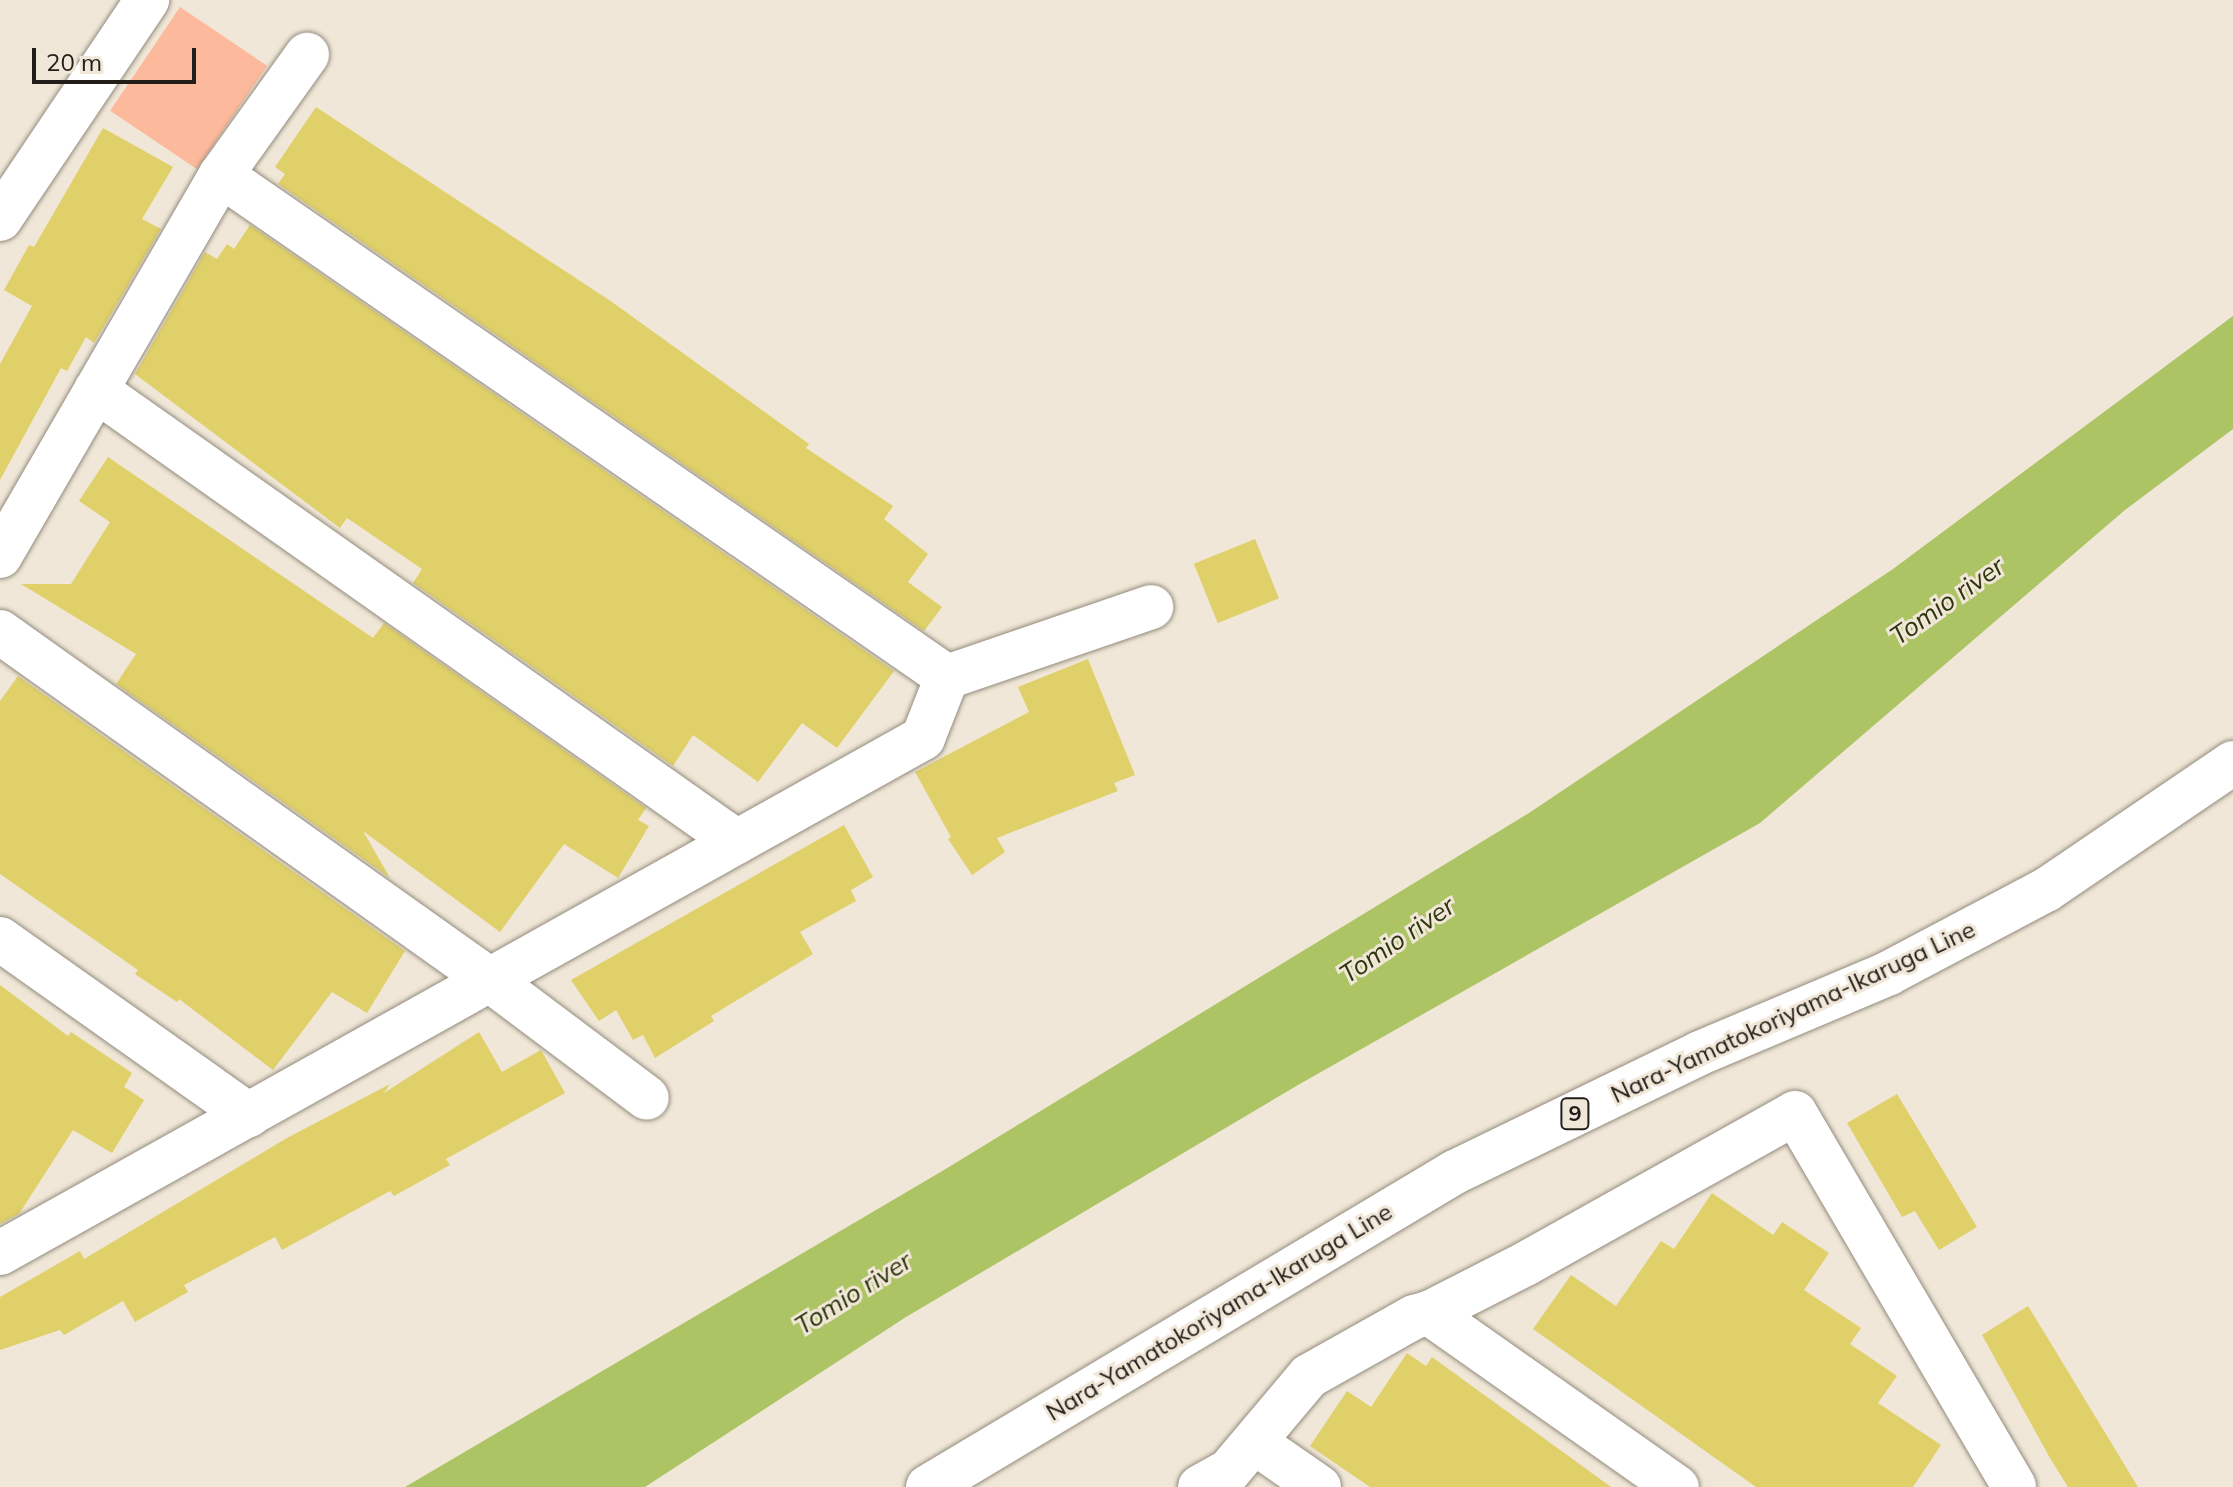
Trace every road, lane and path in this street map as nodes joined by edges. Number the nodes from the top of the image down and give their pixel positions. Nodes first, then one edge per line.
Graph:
1 (147, 0) edge
2 (307, 55) dead end
3 (221, 175) junction
4 (0, 219) edge
5 (96, 390) junction
6 (0, 556) edge
7 (1151, 607) dead end
8 (0, 632) edge
9 (947, 677) junction
10 (2233, 763) edge
11 (737, 842) junction
12 (0, 939) edge
13 (490, 980) junction
14 (647, 1098) dead end
15 (249, 1115) junction
16 (5, 1244) edge
17 (1429, 1313) junction
18 (1254, 1442) junction
19 (928, 1487) edge
20 (1200, 1487) edge
21 (1319, 1487) edge
22 (1677, 1487) edge
23 (2014, 1487) edge

1 - 4 street
2 - 3 street
3 - 5 street
3 - 9 street
5 - 6 street
5 - 11 street
7 - 9 street
8 - 13 street
9 - 11 street
10 - 19 street, Nara-Yamatokoriyama-Ikaruga Line / 9
11 - 13 street
12 - 15 street
13 - 14 street
13 - 15 street
15 - 16 street
17 - 18 street
17 - 22 street
17 - 23 street
18 - 20 street
18 - 21 street

